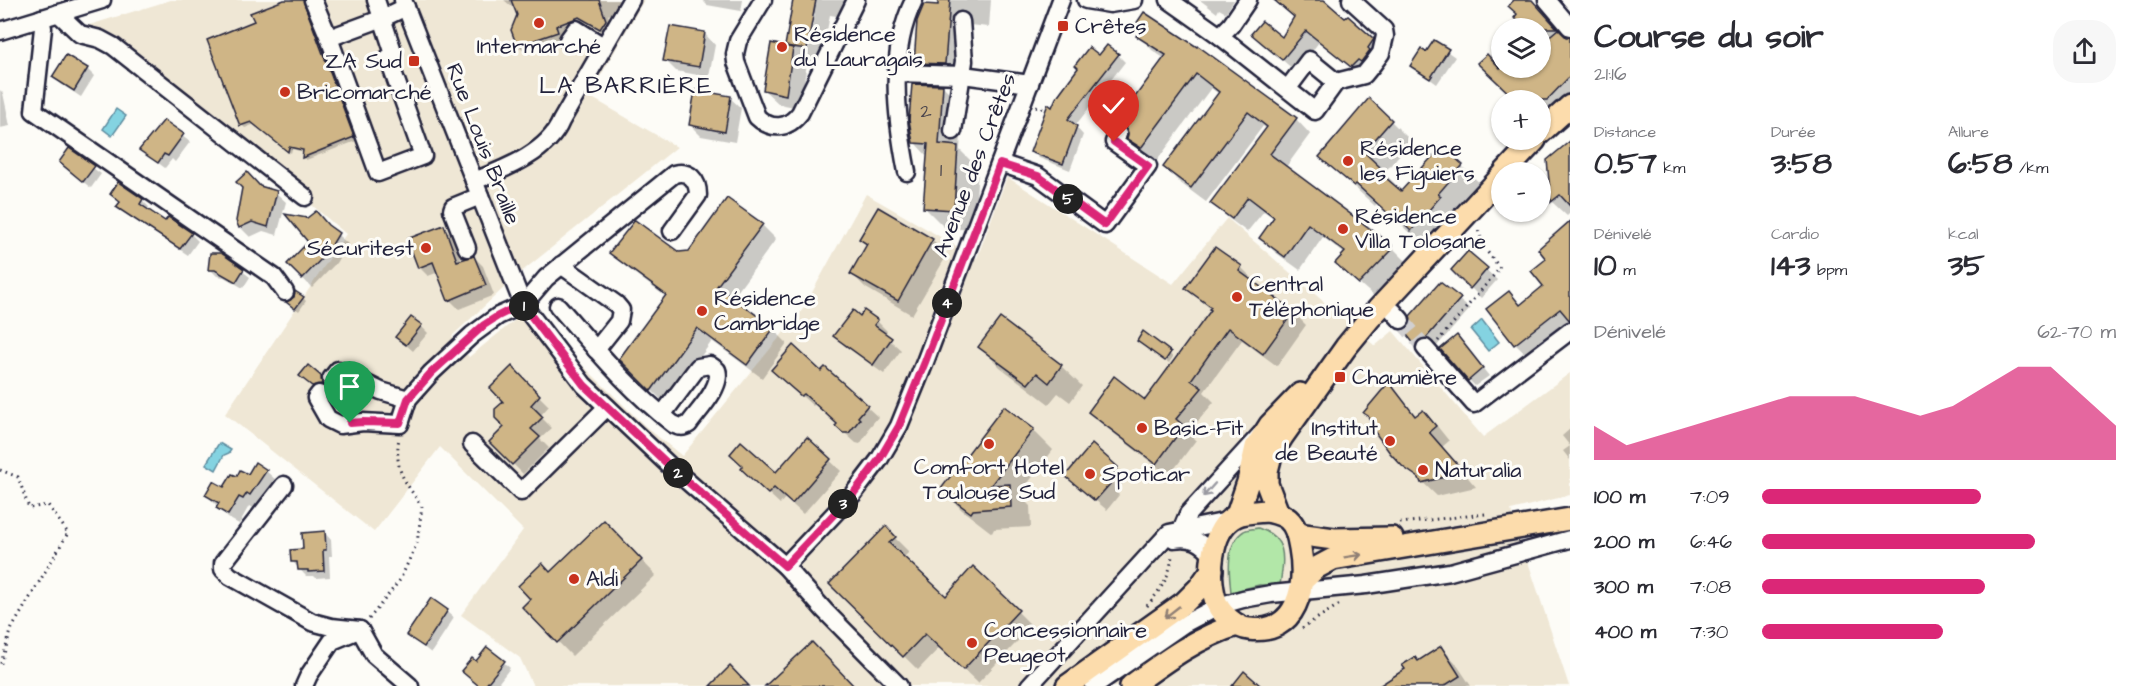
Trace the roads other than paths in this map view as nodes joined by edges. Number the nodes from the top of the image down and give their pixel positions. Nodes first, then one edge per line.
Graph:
1 (102, 0) edge
2 (313, 0) edge
3 (376, 0) edge
4 (631, 0) edge
5 (763, 0) edge
6 (855, 0) edge
7 (914, 0) edge
8 (1061, 0) edge
9 (1086, 0) edge
10 (1134, 0) edge
11 (1169, 0) edge
12 (1248, 0) edge
13 (1351, 0) edge
14 (1547, 0) edge
15 (404, 4) edge
16 (58, 13) junction
17 (41, 18) junction
18 (383, 18) junction
19 (961, 21) dead end
20 (1570, 27) edge
21 (0, 31) edge
22 (1220, 36) junction
23 (329, 38) junction
24 (568, 40) dead end
25 (603, 46) junction
26 (897, 73) junction
27 (963, 75) junction
28 (1336, 82) junction
29 (1030, 84) junction
30 (1288, 88) junction
31 (1570, 106) edge
32 (1551, 123) edge
33 (953, 131) dead end
34 (1118, 134) dead end
35 (1525, 150) edge
36 (1514, 162) edge
37 (1000, 164) junction
38 (907, 172) dead end
39 (1491, 188) edge
40 (477, 189) junction
41 (305, 197) dead end
42 (672, 231) dead end
43 (467, 248) dead end
44 (561, 265) junction
45 (285, 292) dead end
46 (522, 304) junction
47 (558, 306) dead end
48 (1570, 331) edge
49 (1346, 347) junction
50 (596, 350) junction
51 (1427, 350) tunnel mouth
52 (331, 379) dead end
53 (319, 394) dead end
54 (408, 399) junction
55 (607, 407) junction
56 (662, 415) dead end
57 (1270, 425) junction
58 (472, 444) dead end
59 (284, 485) dead end
60 (1278, 513) junction
61 (1233, 518) junction
62 (1570, 519) edge
63 (1495, 523) junction
64 (1297, 534) junction
65 (1171, 537) junction
66 (1570, 540) edge
67 (1212, 562) junction
68 (785, 566) junction
69 (1301, 586) junction
70 (1218, 606) junction
71 (1238, 625) junction
72 (360, 630) junction
73 (304, 686) edge
74 (410, 686) edge
75 (899, 686) edge
76 (1029, 686) edge
77 (1067, 686) edge
78 (1094, 686) edge
79 (1131, 686) edge

1 - 16 street
2 - 23 street
3 - 18 street
4 - 25 street
5 - 6 street
7 - 26 street
8 - 29 street, Avenue des Crêtes
9 - 10 street
11 - 22 street
12 - 22 street
13 - 28 street
14 - 20 street
15 - 18 street
15 - 40 street, Rue Louis Braille
16 - 17 street
16 - 41 street
17 - 21 street
17 - 45 street
18 - 23 street
18 - 23 street
19 - 27 street
22 - 30 street
24 - 25 street
25 - 40 street
26 - 27 street
26 - 38 street
27 - 29 street
27 - 33 street
28 - 30 street
28 - 30 street
29 - 37 street, Avenue des Crêtes
31 - 32 main road
34 - 37 street
35 - 36 main road
37 - 68 street, Avenue des Crêtes
39 - 49 main road
40 - 43 street
40 - 46 street, Rue Louis Braille
42 - 44 street
44 - 46 street
44 - 50 street
46 - 54 street
46 - 55 street, Rue Louis Braille
47 - 50 street
48 - 51 street
49 - 57 main road
49 - 60 main road
50 - 56 street
52 - 54 street
53 - 54 street
55 - 58 street
55 - 68 street, Rue Louis Braille
57 - 61 main road
57 -> 65 street
59 - 72 street
60 - 61 main road
60 - 64 main road
61 - 65 street
61 - 67 main road
62 - 63 main road
63 - 64 main road
69 -> 63 main road
64 - 69 main road
65 - 67 street
65 - 76 street
66 - 69 street
67 - 70 main road
67 -> 77 main road
68 - 75 street
69 - 70 street
69 - 71 main road
70 - 71 main road
70 - 78 street
71 - 79 main road
72 - 73 street
72 - 74 street

